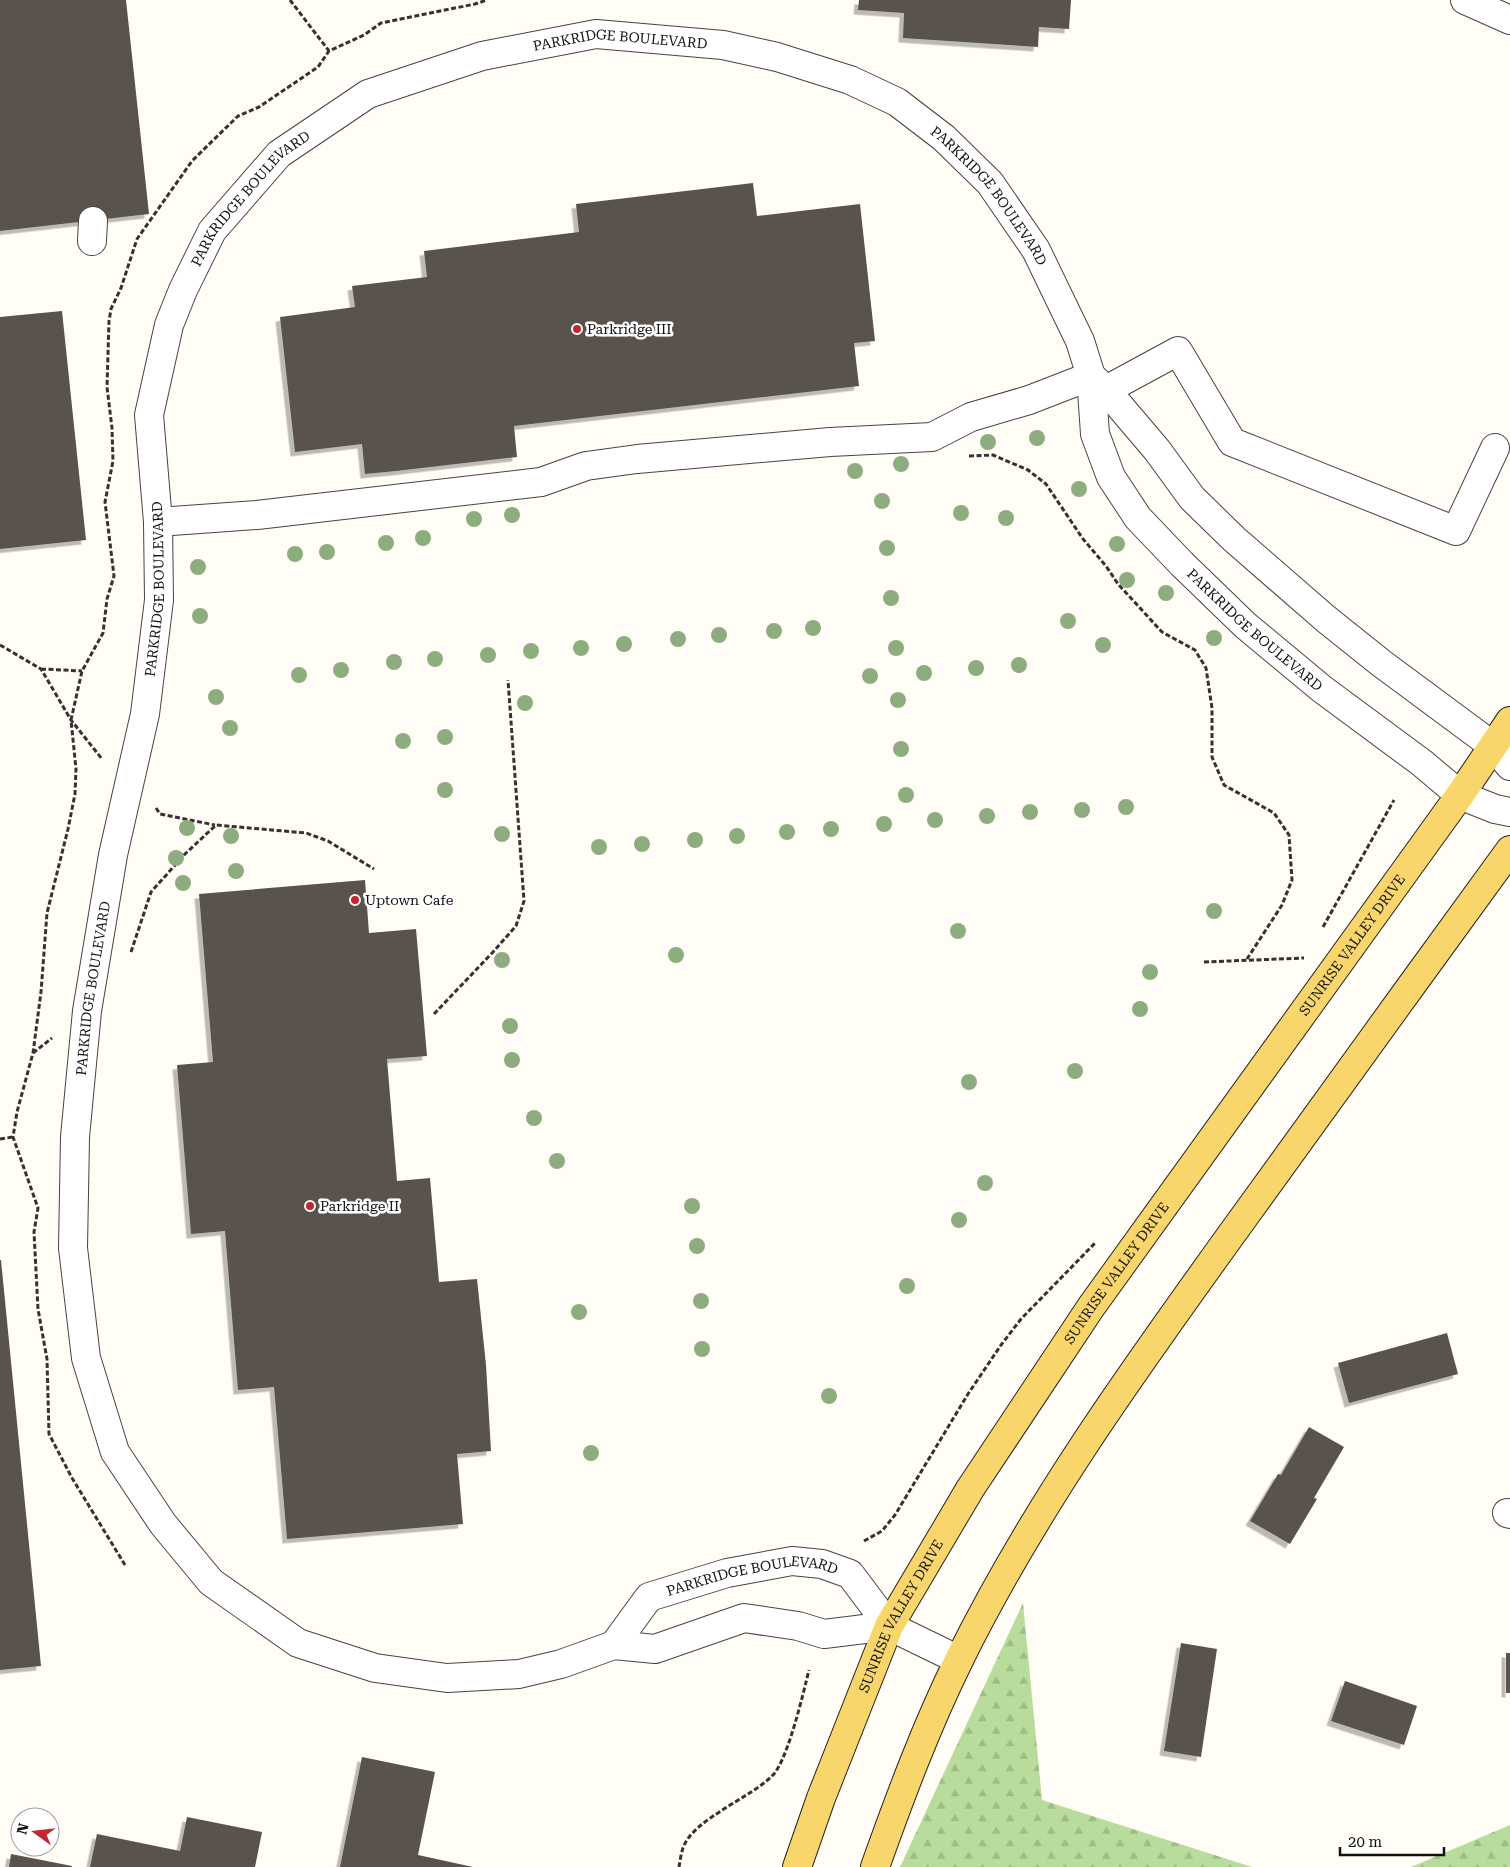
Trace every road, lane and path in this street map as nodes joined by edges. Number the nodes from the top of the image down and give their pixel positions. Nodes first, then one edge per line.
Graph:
1 (290, 0) edge
2 (487, 0) edge
3 (1465, 0) edge
4 (1510, 20) edge
5 (329, 51) junction
6 (1099, 383) junction
7 (1495, 448) dead end
8 (968, 456) dead end
9 (158, 522) junction
10 (0, 645) edge
11 (41, 669) junction
12 (82, 671) junction
13 (508, 680) dead end
14 (71, 720) junction
15 (1510, 721) edge
16 (1493, 746) junction
17 (1510, 766) edge
18 (131, 775) junction
19 (1460, 795) junction
20 (1394, 800) dead end
21 (1510, 812) edge
22 (216, 825) junction
23 (1510, 850) edge
24 (374, 869) dead end
25 (1318, 935) dead end
26 (1309, 950) dead end
27 (131, 955) dead end
28 (1304, 958) junction
29 (1247, 960) junction
30 (1204, 962) dead end
31 (1299, 966) dead end
32 (434, 1014) dead end
33 (13, 1138) junction
34 (0, 1139) edge
35 (1097, 1241) dead end
36 (864, 1540) dead end
37 (125, 1565) dead end
38 (889, 1626) junction
39 (614, 1644) junction
40 (959, 1660) junction
41 (809, 1670) dead end
42 (679, 1867) edge
43 (797, 1867) edge
44 (875, 1867) edge

1 - 5 path
2 - 5 path
3 - 4 street
5 - 12 path
6 - 7 street
6 - 9 street
6 - 9 street, PARKRIDGE BOULEVARD
6 - 16 street, PARKRIDGE BOULEVARD
6 - 19 street, PARKRIDGE BOULEVARD
8 - 29 path
9 - 18 street, PARKRIDGE BOULEVARD
10 - 11 path
11 - 12 path
11 - 14 path
12 - 14 path
13 - 32 path
14 - 18 path
14 - 33 path
15 - 16 main road, SUNRISE VALLEY DRIVE
16 - 17 street, PARKRIDGE BOULEVARD
16 - 19 main road, SUNRISE VALLEY DRIVE
18 - 22 path
18 - 39 street, PARKRIDGE BOULEVARD
19 - 21 street, PARKRIDGE BOULEVARD
19 - 38 main road, SUNRISE VALLEY DRIVE
20 - 25 path
22 - 24 path
22 - 27 path
23 - 40 main road
26 - 28 path
28 - 29 path
28 - 31 path
29 - 30 path
33 - 34 path
33 - 37 path
35 - 36 path
38 - 39 street, PARKRIDGE BOULEVARD
38 - 39 street, PARKRIDGE BOULEVARD
38 - 40 street, PARKRIDGE BOULEVARD
38 - 43 main road, SUNRISE VALLEY DRIVE
40 - 44 main road
41 - 42 path

